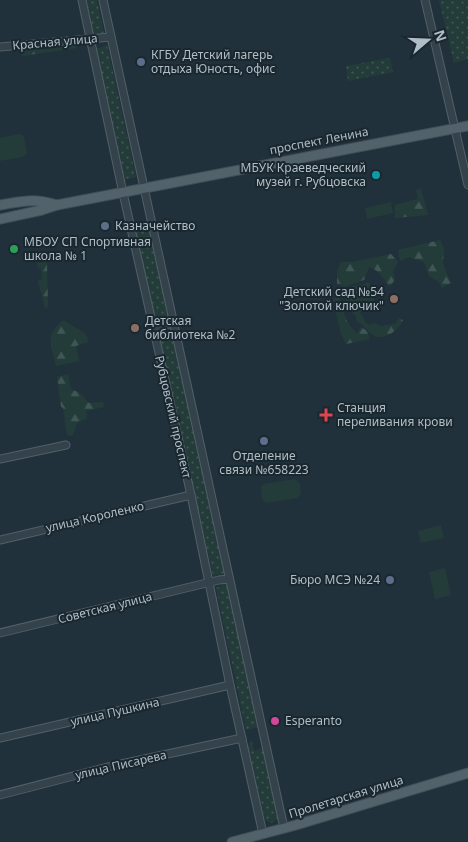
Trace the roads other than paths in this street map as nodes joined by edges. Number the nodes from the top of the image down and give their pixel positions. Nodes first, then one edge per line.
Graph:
1 (82, 0) edge
2 (103, 0) edge
3 (425, 0) edge
4 (111, 37) junction
5 (89, 38) junction
6 (0, 47) edge
7 (468, 126) edge
8 (456, 128) junction
9 (468, 185) edge
10 (144, 189) junction
11 (123, 193) junction
12 (39, 200) junction
13 (0, 205) edge
14 (58, 205) junction
15 (42, 210) junction
16 (0, 219) edge
17 (173, 323) junction
18 (154, 328) junction
19 (66, 445) dead end
20 (0, 459) edge
21 (191, 495) junction
22 (0, 540) edge
23 (229, 579) junction
24 (210, 582) junction
25 (0, 633) edge
26 (230, 685) junction
27 (0, 738) edge
28 (242, 738) junction
29 (468, 773) edge
30 (0, 795) edge
31 (284, 828) junction
32 (263, 834) junction
33 (247, 840) edge
34 (232, 842) edge

1 - 5 street, Рубцовский проспект
2 - 4 street, Рубцовский проспект
3 - 8 street
4 - 5 street, Красная улица
4 - 10 street, Рубцовский проспект
5 - 6 street, Красная улица
5 - 11 street, Рубцовский проспект
7 - 8 main road, проспект Ленина
8 - 9 street
8 - 10 main road, проспект Ленина
10 - 11 main road, проспект Ленина
10 - 17 street, Рубцовский проспект
11 - 14 main road, проспект Ленина
11 - 18 street, Рубцовский проспект
12 - 13 main road, проспект Ленина
12 - 14 main road, проспект Ленина
12 - 15 main road
14 - 15 main road, проспект Ленина
15 - 16 main road, проспект Ленина
17 - 18 street
17 - 23 street, Рубцовский проспект
18 - 21 street, Рубцовский проспект
19 - 20 street
21 - 22 street, улица Короленко
21 - 24 street, Рубцовский проспект
23 - 24 street, Советская улица
23 - 31 street, Рубцовский проспект
24 - 25 street, Советская улица
24 - 26 street, Рубцовский проспект
26 - 27 street, улица Пушкина
26 - 28 street, Рубцовский проспект
28 - 30 street, улица Писарева
28 - 32 street, Рубцовский проспект
29 - 31 main road, Пролетарская улица
31 - 32 main road, Пролетарская улица
32 - 33 main road, Пролетарская улица
33 - 34 main road, Пролетарская улица

